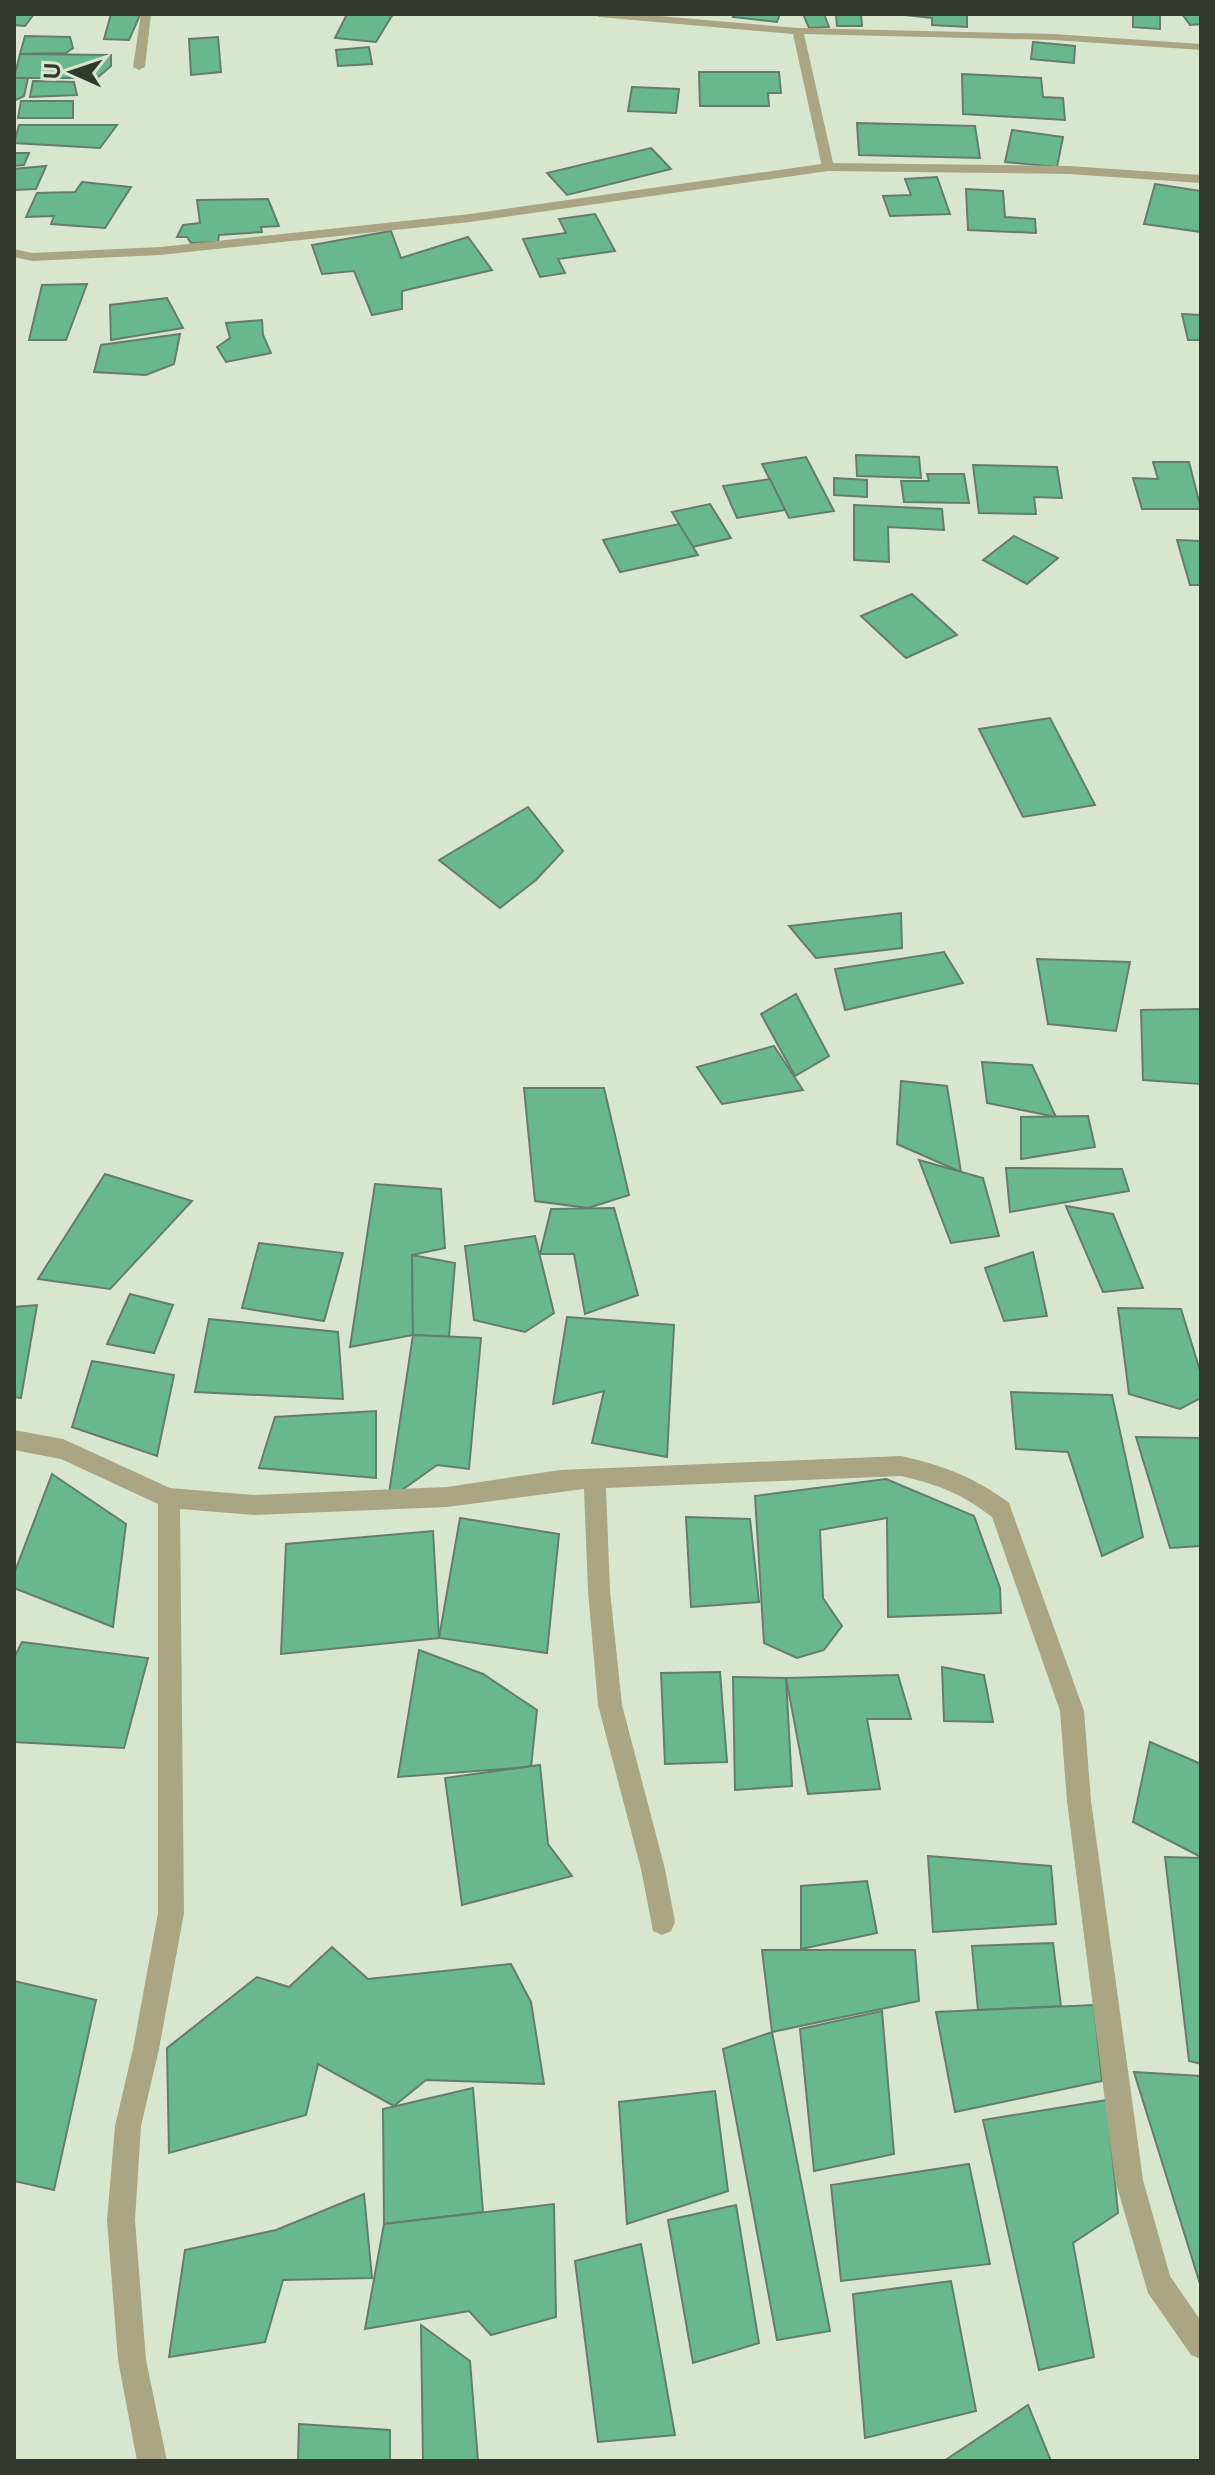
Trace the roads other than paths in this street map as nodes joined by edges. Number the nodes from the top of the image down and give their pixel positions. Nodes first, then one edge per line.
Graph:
1 (146, 14) edge
2 (599, 14) edge
3 (655, 16) edge
4 (798, 31) junction
5 (1201, 47) edge
6 (139, 67) dead end
7 (828, 167) junction
8 (1201, 179) edge
9 (14, 253) edge
10 (14, 1440) edge
11 (595, 1478) junction
12 (169, 1498) junction
13 (662, 1922) dead end
14 (1201, 2345) edge
15 (152, 2461) edge

1 - 6 street
2 - 3 street
3 - 4 street
4 - 5 street
4 - 7 street
7 - 8 street
7 - 9 street
10 - 12 street
11 - 12 street
11 - 13 street
11 - 14 street
12 - 15 street

